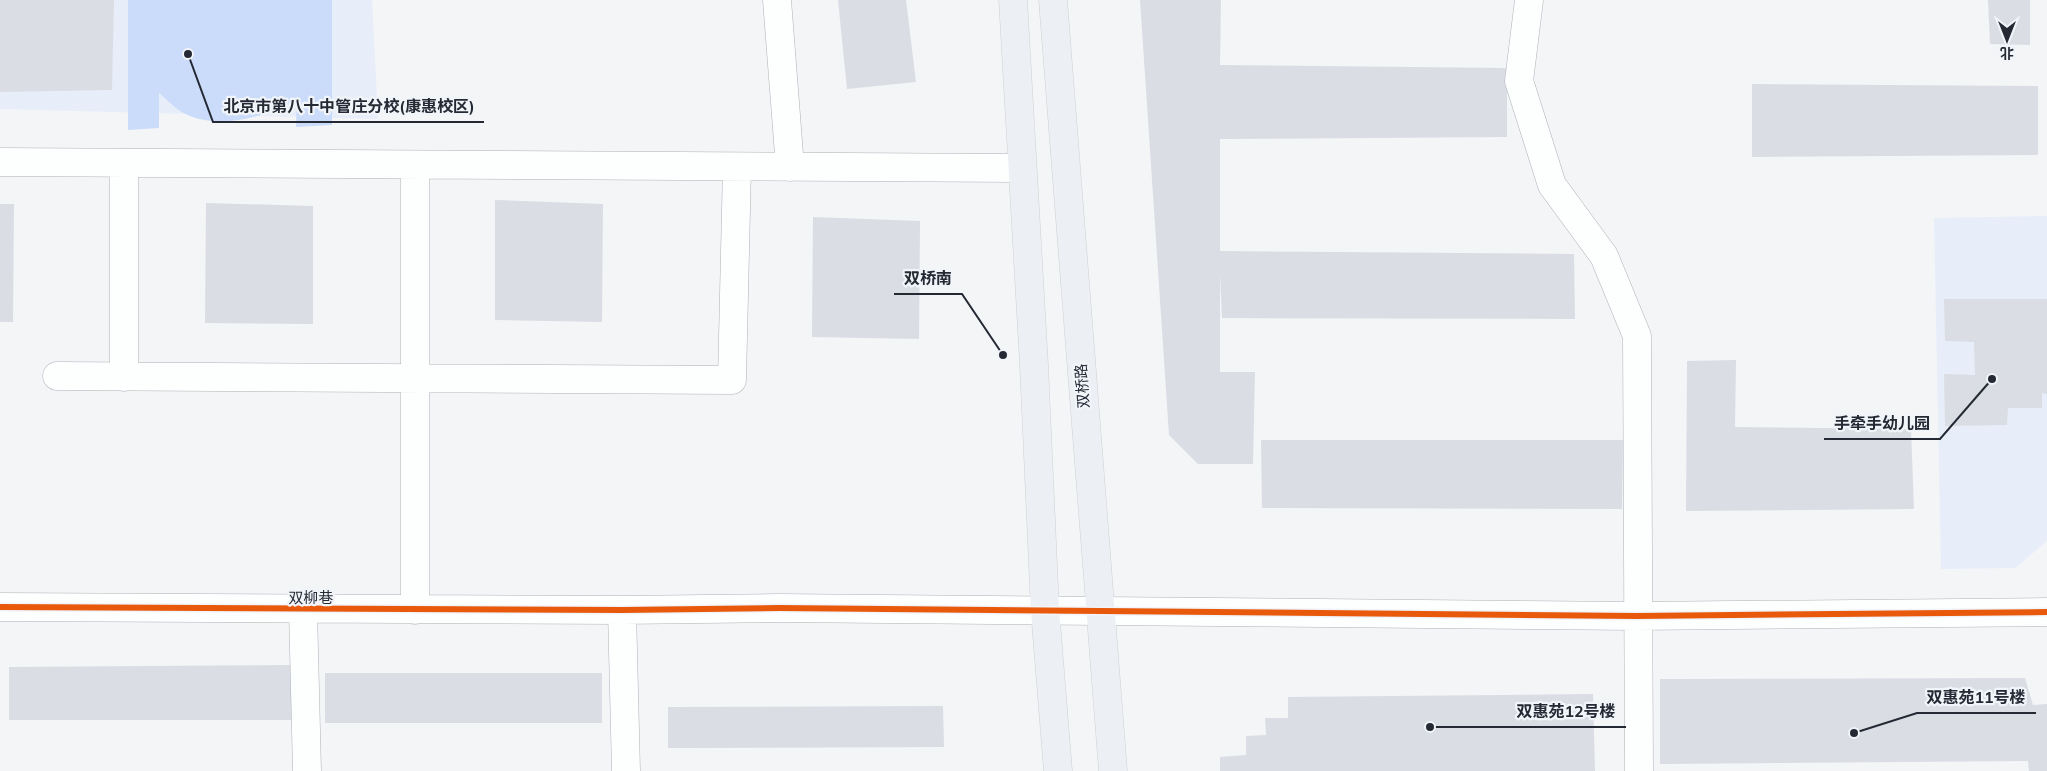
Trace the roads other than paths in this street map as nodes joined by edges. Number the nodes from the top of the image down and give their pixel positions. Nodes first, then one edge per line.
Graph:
1 (777, 0) edge
2 (1012, 0) edge
3 (1053, 0) edge
4 (1529, 0) edge
5 (0, 162) edge
6 (124, 164) junction
7 (415, 165) junction
8 (737, 167) junction
9 (790, 167) junction
10 (1022, 168) junction
11 (57, 376) dead end
12 (124, 377) junction
13 (415, 378) junction
14 (0, 607) edge
15 (303, 610) junction
16 (415, 610) junction
17 (622, 610) junction
18 (1045, 610) junction
19 (1099, 610) junction
20 (2047, 612) edge
21 (1637, 616) junction
22 (307, 771) edge
23 (626, 771) edge
24 (1058, 771) edge
25 (1113, 771) edge
26 (1639, 771) edge

1 - 9 street
2 - 10 main road
3 - 19 main road, 双桥路
4 - 21 street
5 - 6 street
6 - 7 street
6 - 12 street
7 - 8 street
7 - 13 street
8 - 9 street
8 - 13 street
9 - 10 street
10 - 18 main road
11 - 12 street
12 - 13 street
13 - 16 street
14 - 15 street, 双柳巷
15 - 16 street, 双柳巷
15 - 22 street
16 - 17 street, 双柳巷
17 - 18 street, 双柳巷
17 - 23 street
18 - 19 street, 双柳巷
18 - 24 main road
19 - 21 street, 双柳巷
19 - 25 main road, 双桥路
20 - 21 street, 双柳巷
21 - 26 street

